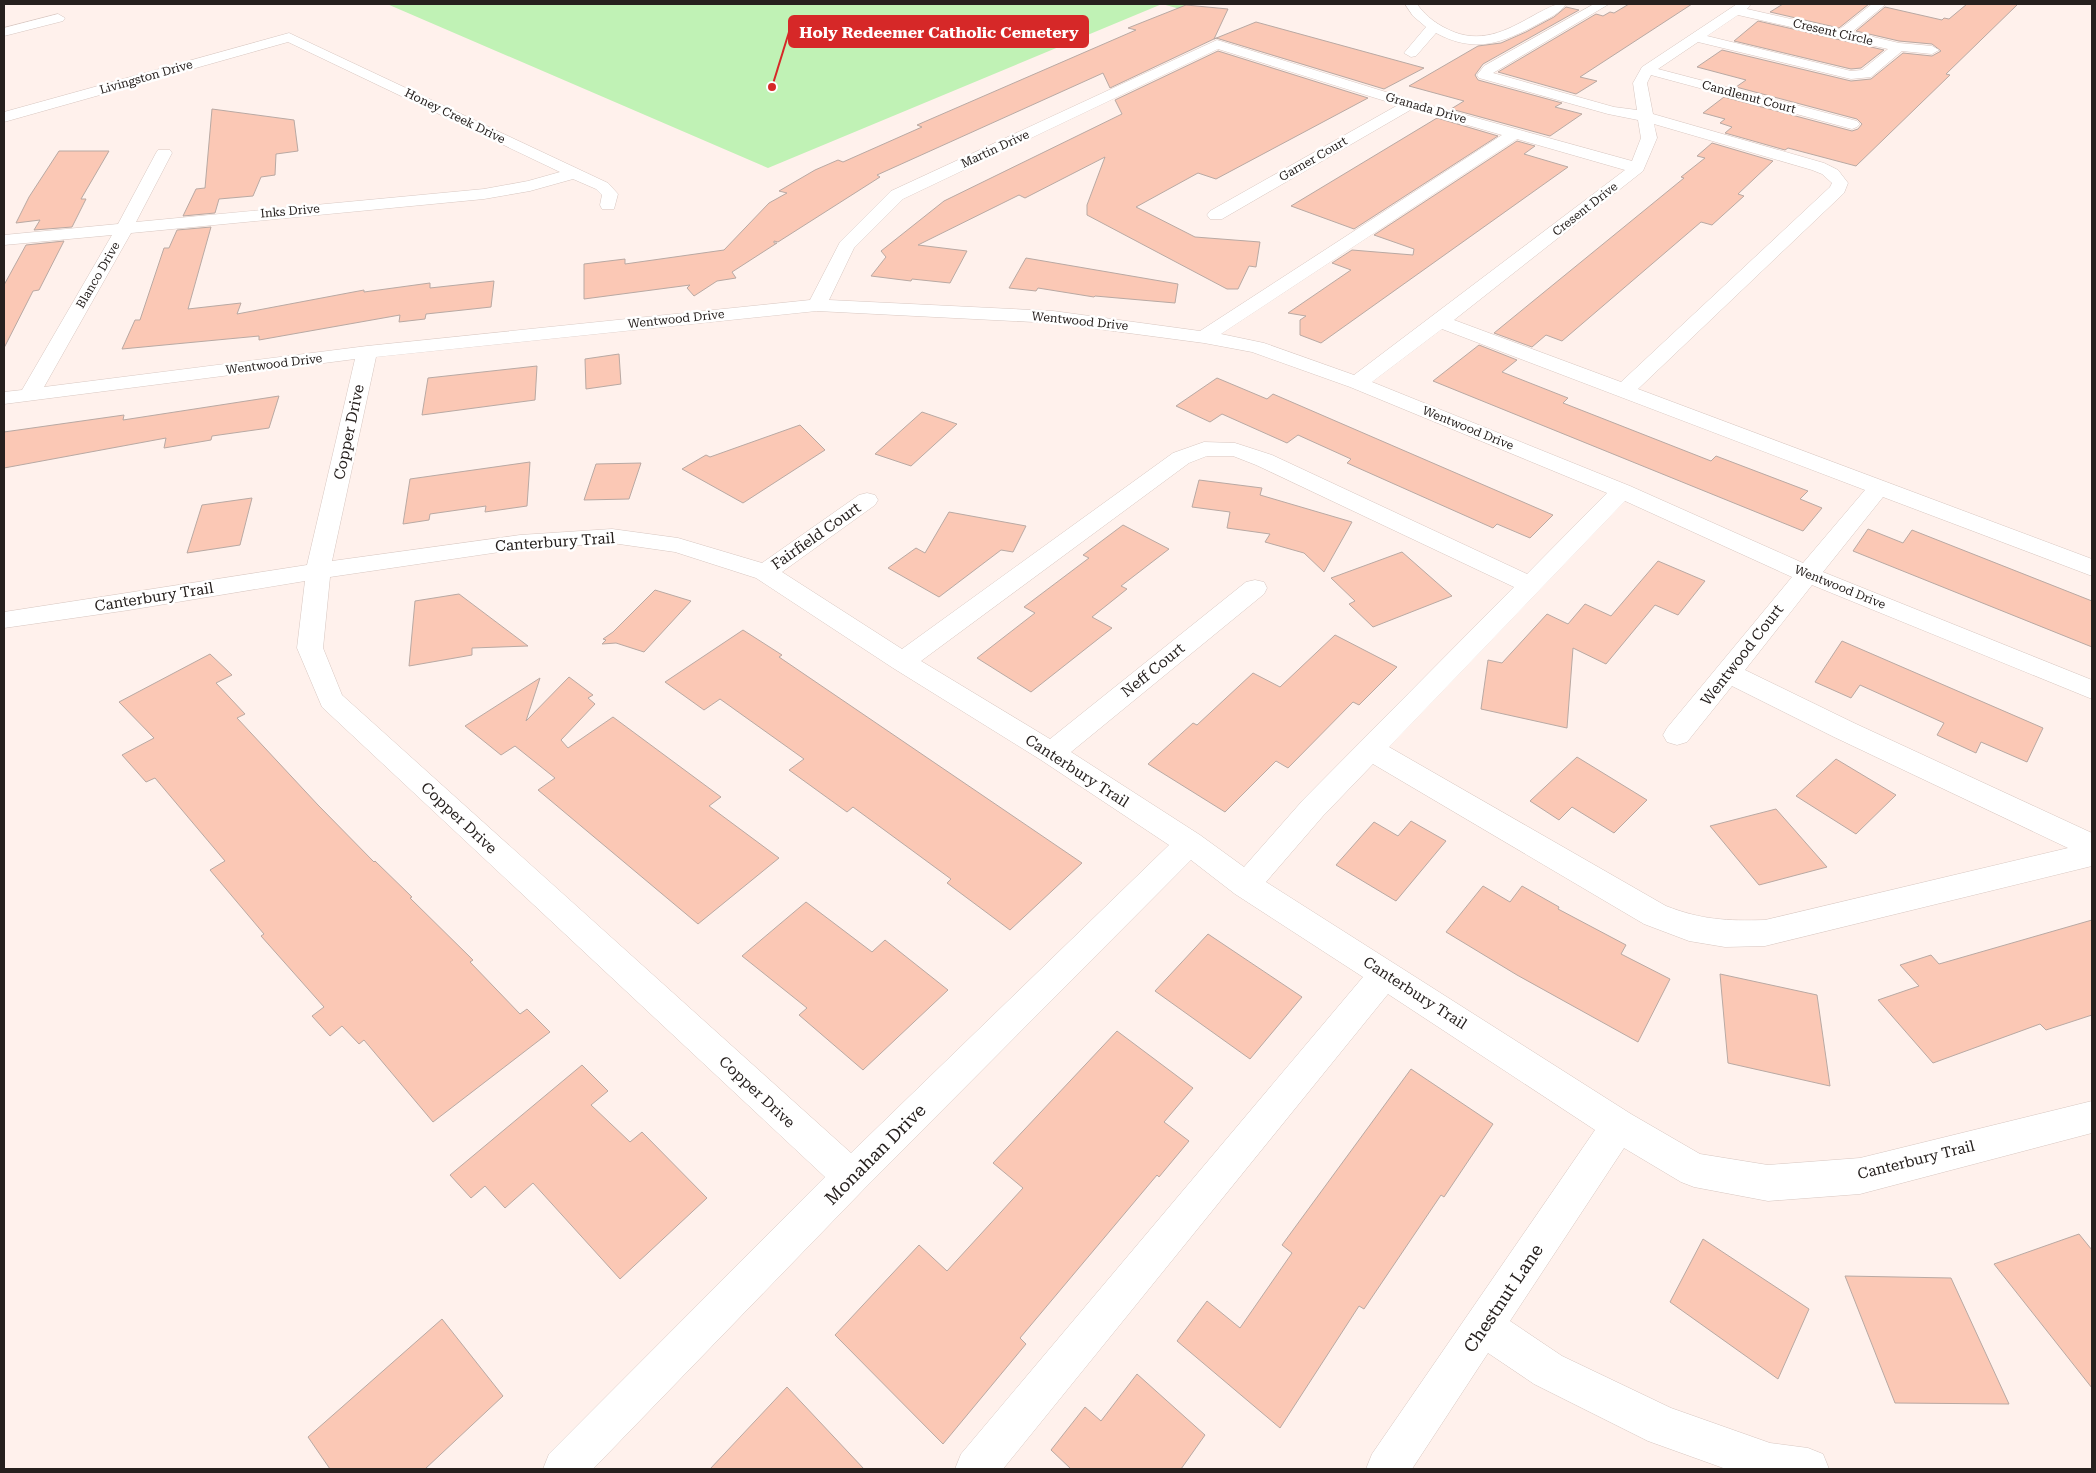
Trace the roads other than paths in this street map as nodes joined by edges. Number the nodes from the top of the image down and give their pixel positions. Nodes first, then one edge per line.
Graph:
1 (1410, 4) edge
2 (1560, 4) edge
3 (1603, 4) edge
4 (1880, 4) edge
5 (1740, 7) edge
6 (41, 9) dead end
7 (1433, 28) junction
8 (4, 32) edge
9 (1842, 34) junction
10 (288, 37) joint
11 (1694, 37) junction
12 (1217, 44) joint
13 (1899, 47) junction
14 (1932, 50) dead end
15 (1411, 54) dead end
16 (1646, 70) junction
17 (1410, 104) junction
18 (1644, 116) junction
19 (4, 117) edge
20 (1852, 124) dead end
21 (1514, 134) junction
22 (164, 153) dead end
23 (1637, 168) junction
24 (575, 173) junction
25 (608, 205) dead end
26 (1216, 215) dead end
27 (124, 228) junction
28 (4, 240) edge
29 (817, 304) junction
30 (1440, 321) junction
31 (1204, 336) junction
32 (367, 352) junction
33 (1357, 383) junction
34 (1624, 391) junction
35 (29, 395) junction
36 (4, 398) edge
37 (1879, 488) junction
38 (1622, 491) junction
39 (867, 500) dead end
40 (2092, 568) edge
41 (318, 571) junction
42 (765, 572) junction
43 (1806, 574) junction
44 (1529, 585) junction
45 (1254, 588) dead end
46 (4, 620) edge
47 (902, 662) junction
48 (1729, 673) junction
49 (2092, 690) edge
50 (1677, 735) dead end
51 (1371, 750) junction
52 (1051, 753) junction
53 (1190, 843) junction
54 (2092, 846) edge
55 (2092, 854) edge
56 (1246, 885) junction
57 (1385, 974) junction
58 (2092, 1117) edge
59 (1619, 1126) junction
60 (851, 1177) junction
61 (1484, 1327) junction
62 (580, 1463) edge
63 (976, 1469) edge
64 (1387, 1469) edge
65 (1808, 1469) edge

1 - 7 street
2 - 7 street
3 - 18 street
4 - 9 street
5 - 9 street, Cresent Circle
5 - 11 street
6 - 8 street
7 - 15 street
9 - 13 street, Cresent Circle
10 - 19 street, Livingston Drive
10 - 24 street, Honey Creek Drive
11 - 13 street
11 - 16 street
12 - 17 street, Granada Drive
12 - 29 street, Martin Drive
13 - 14 street, Cresent Circle
16 - 18 street
16 - 20 street, Candlenut Court
17 - 21 street, Granada Drive
17 - 26 street, Garner Court
18 - 23 street
18 - 34 street
21 - 23 street, Granada Drive
21 - 31 street
22 - 27 street, Blanco Drive
23 - 30 street, Cresent Drive
24 - 25 street, Honey Creek Drive
24 - 27 street, Inks Drive
27 - 28 street, Inks Drive
27 - 35 street, Blanco Drive
29 - 31 street, Wentwood Drive
29 - 32 street, Wentwood Drive
30 - 33 street, Cresent Drive
30 - 34 street
31 - 33 street, Wentwood Drive
32 - 35 street, Wentwood Drive
32 - 41 street, Copper Drive
33 - 38 street, Wentwood Drive
34 - 37 street
35 - 36 street, Wentwood Drive
37 - 40 street
37 - 43 street, Wentwood Court
38 - 43 street, Wentwood Drive
38 - 44 street
39 - 42 street, Fairfield Court
41 - 42 street, Canterbury Trail
41 - 46 street, Canterbury Trail
41 - 60 street, Copper Drive
42 - 47 street, Canterbury Trail
43 - 48 street, Wentwood Court
43 - 49 street, Wentwood Drive
44 - 47 street
44 - 51 street
45 - 52 street, Neff Court
47 - 52 street, Canterbury Trail
48 - 50 street, Wentwood Court
48 - 54 street
51 - 55 street
51 - 56 street
52 - 53 street, Canterbury Trail
53 - 56 street, Canterbury Trail
53 - 60 street, Monahan Drive
56 - 57 street, Canterbury Trail
57 - 59 street, Canterbury Trail
57 - 63 street
58 - 59 street, Canterbury Trail
59 - 61 street, Chestnut Lane
60 - 62 street, Monahan Drive
61 - 64 street, Chestnut Lane
61 - 65 street

